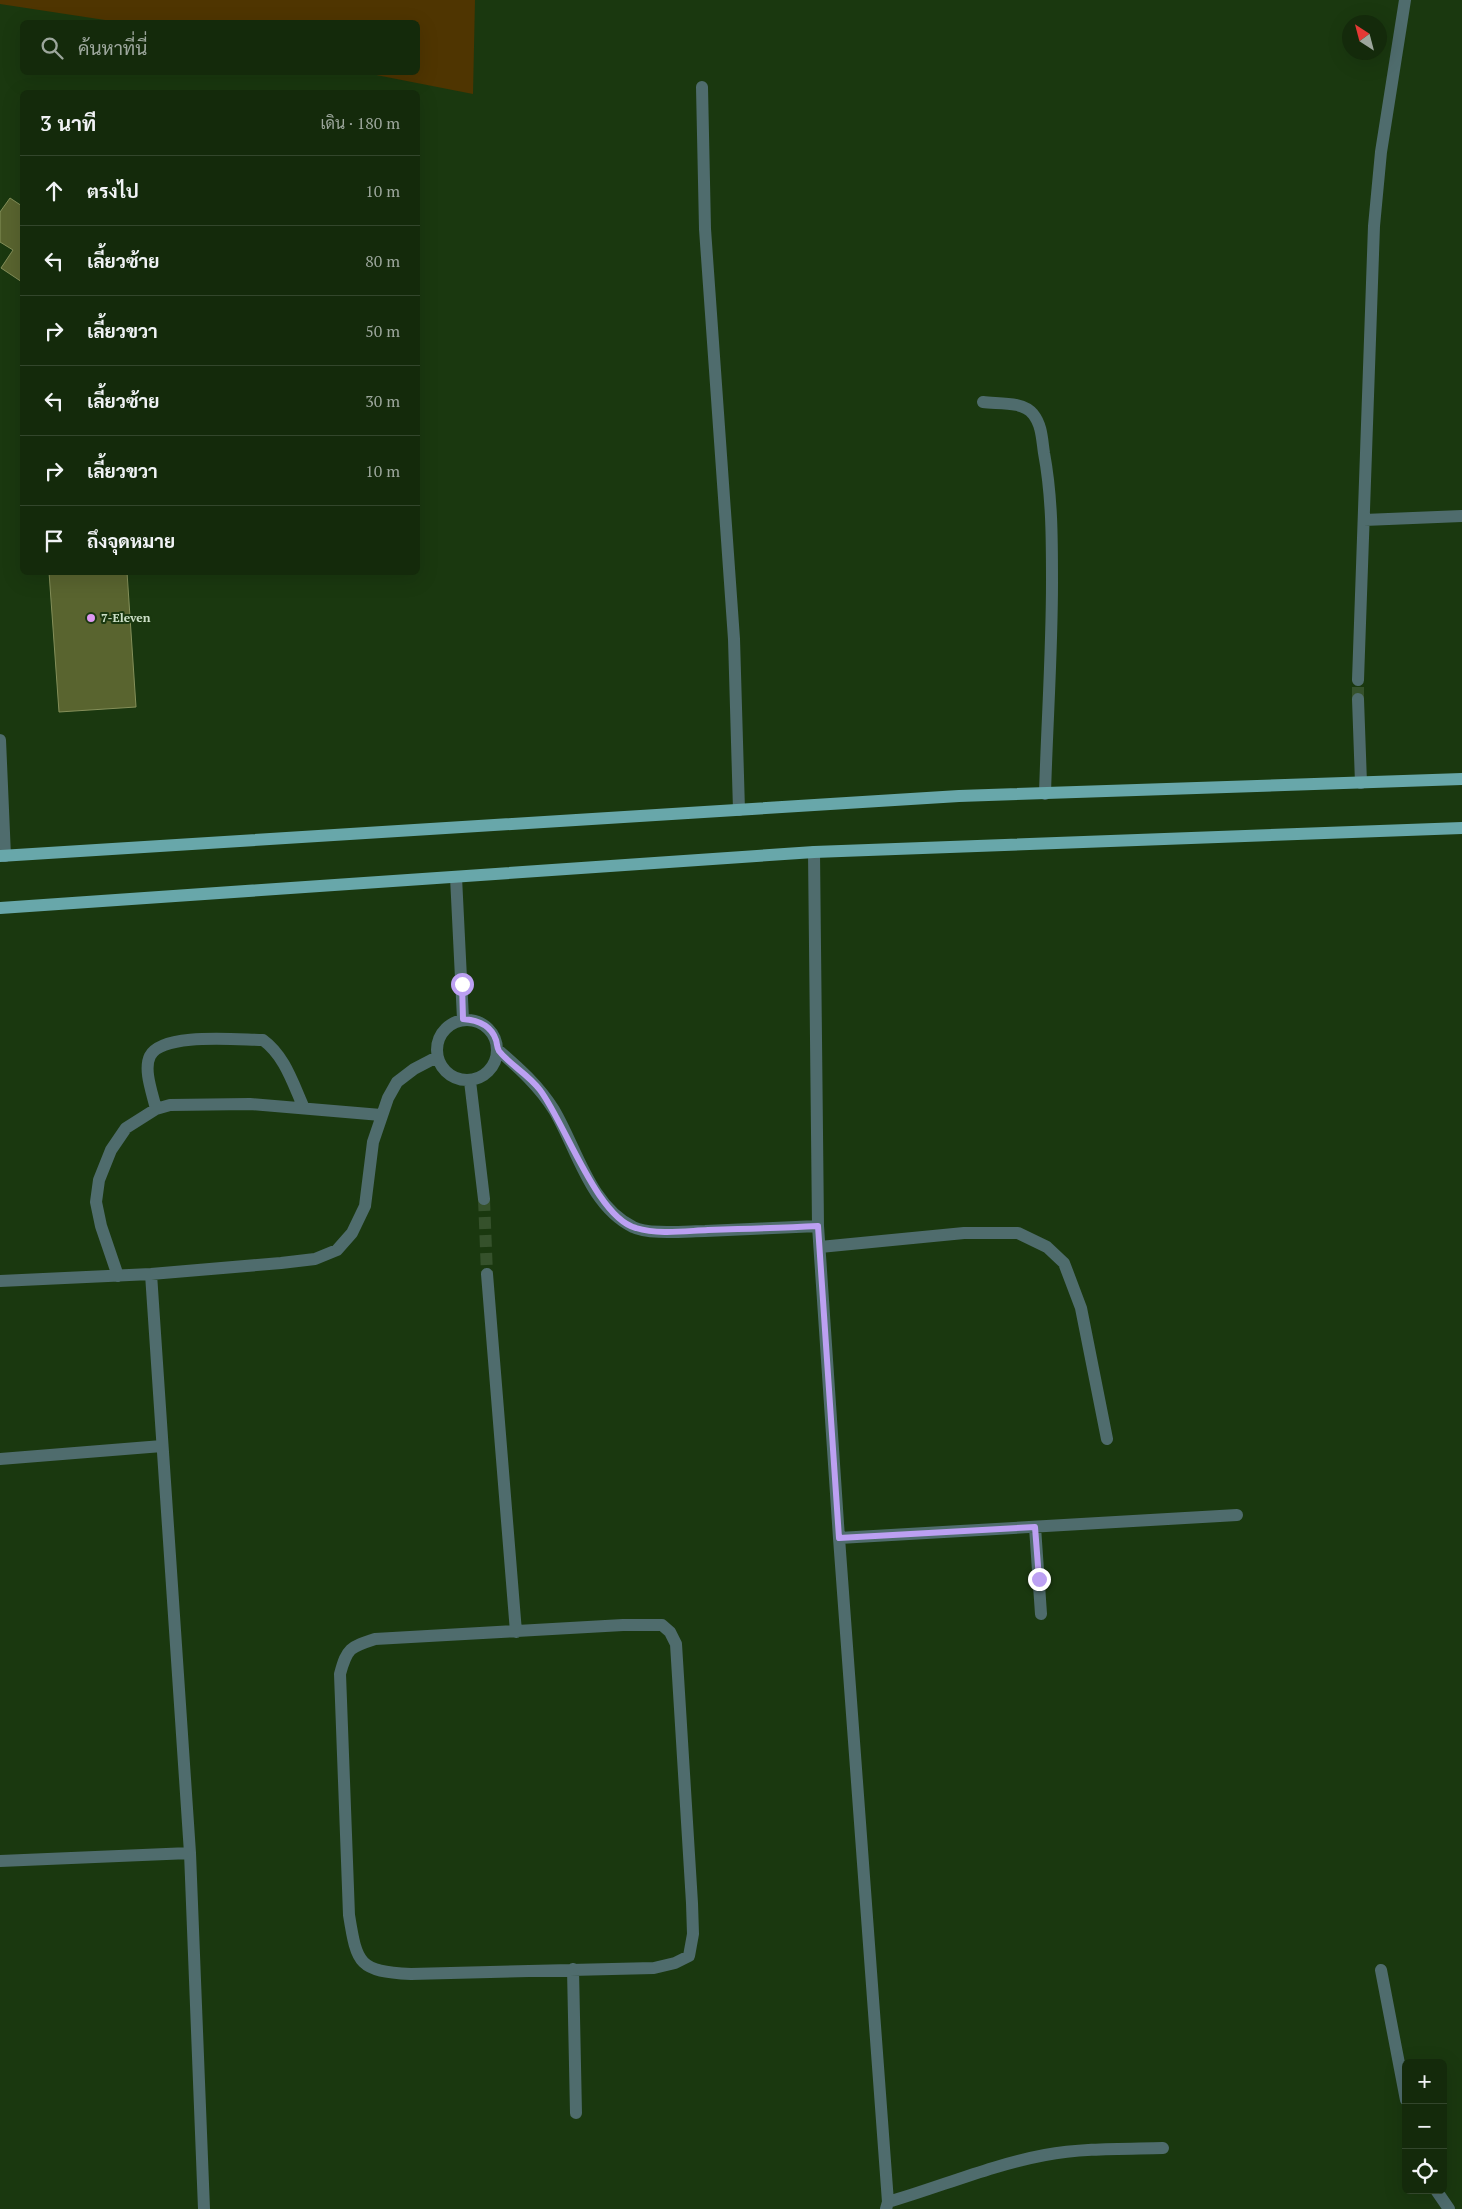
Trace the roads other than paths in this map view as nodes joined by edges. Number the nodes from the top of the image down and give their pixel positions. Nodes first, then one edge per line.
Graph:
1 (1405, 0) edge
2 (702, 87) dead end
3 (983, 402) dead end
4 (1462, 516) edge
5 (1364, 520) junction
6 (1358, 680) tunnel mouth
7 (1358, 699) tunnel mouth
8 (0, 740) edge
9 (1462, 779) edge
10 (1361, 783) junction
11 (1045, 794) junction
12 (739, 810) junction
13 (1462, 828) edge
14 (814, 852) junction
15 (2, 856) edge
16 (456, 877) junction
17 (0, 908) edge
18 (463, 1019) junction
19 (498, 1050) junction
20 (437, 1057) junction
21 (470, 1081) junction
22 (304, 1108) junction
23 (156, 1109) junction
24 (380, 1115) junction
25 (484, 1200) tunnel mouth
26 (818, 1226) junction
27 (820, 1247) junction
28 (151, 1274) junction
29 (487, 1274) tunnel mouth
30 (118, 1276) junction
31 (0, 1281) edge
32 (1107, 1439) dead end
33 (162, 1446) junction
34 (0, 1459) edge
35 (1236, 1515) dead end
36 (1035, 1527) junction
37 (839, 1538) junction
38 (1041, 1614) dead end
39 (516, 1632) junction
40 (190, 1852) junction
41 (0, 1861) edge
42 (573, 1969) junction
43 (1381, 1970) dead end
44 (1402, 2079) edge
45 (576, 2113) dead end
46 (1163, 2148) dead end
47 (1439, 2194) edge
48 (887, 2206) edge
49 (204, 2209) edge
50 (1449, 2209) edge

1 - 5 street
2 - 12 street
3 - 11 street
4 - 5 street
5 - 6 street
7 - 10 street
8 - 15 street
9 - 10 main road
10 - 11 main road
11 - 12 main road
12 - 15 main road
13 - 14 main road
14 - 16 main road
14 - 26 street
16 - 17 main road
16 - 18 street
18 - 19 street
18 - 20 street
19 - 21 street
19 - 26 street
20 - 21 street
20 - 24 street
21 - 25 street
22 - 23 street
22 - 23 street
22 - 24 street
23 - 30 street
24 - 28 street
26 - 27 street
27 - 32 street
27 - 37 street
28 - 30 street
28 - 33 street
29 - 39 street
30 - 31 street
33 - 34 street
33 - 40 street
35 - 36 street
36 - 37 street
36 - 38 street
37 - 48 street
39 - 42 street
39 - 42 street
40 - 41 street
40 - 49 street
42 - 45 street
43 - 44 street
46 - 48 street
47 - 50 street

